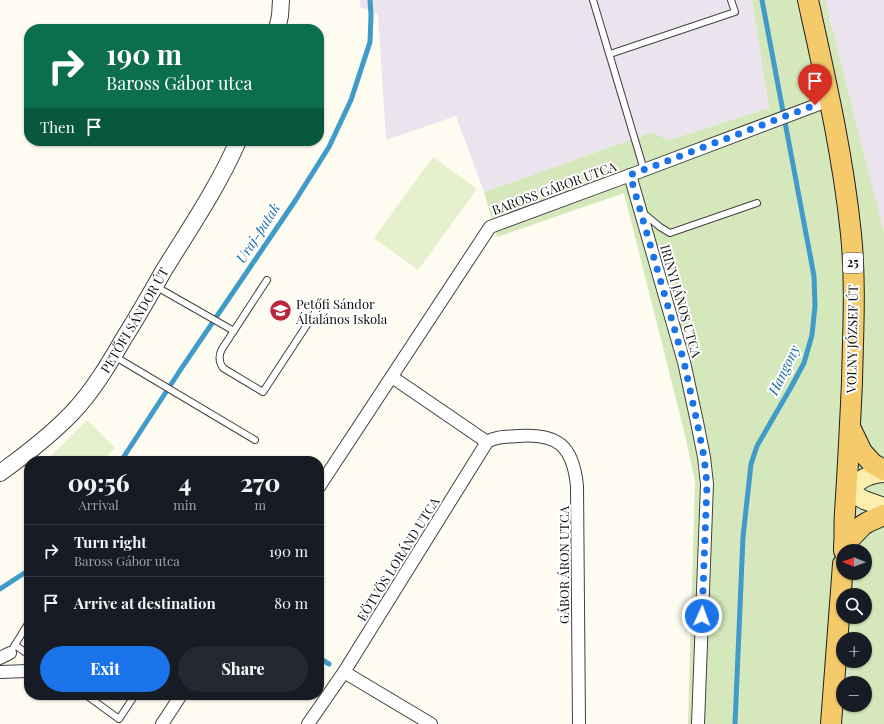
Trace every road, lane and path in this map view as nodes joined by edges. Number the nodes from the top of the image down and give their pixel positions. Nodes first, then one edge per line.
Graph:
1 (281, 0) edge
2 (593, 0) edge
3 (731, 0) edge
4 (808, 0) edge
5 (278, 24) edge
6 (610, 54) junction
7 (830, 100) junction
8 (236, 146) edge
9 (644, 170) junction
10 (630, 175) junction
11 (757, 203) dead end
12 (641, 212) junction
13 (267, 280) dead end
14 (155, 286) junction
15 (316, 311) dead end
16 (234, 331) junction
17 (114, 356) junction
18 (392, 377) junction
19 (850, 428) junction
20 (254, 440) dead end
21 (488, 442) junction
22 (884, 470) edge
23 (0, 473) edge
24 (884, 473) edge
25 (324, 479) edge
26 (847, 490) junction
27 (884, 508) edge
28 (884, 515) edge
29 (844, 544) edge
30 (850, 544) edge
31 (842, 580) edge
32 (24, 629) edge
33 (8, 652) edge
34 (24, 654) edge
35 (24, 671) edge
36 (0, 672) edge
37 (344, 672) junction
38 (93, 700) edge
39 (132, 700) edge
40 (178, 700) edge
41 (162, 724) edge
42 (308, 724) edge
43 (431, 724) edge
44 (579, 724) edge
45 (698, 724) edge
46 (831, 724) edge

1 - 5 street
2 - 6 lane
3 - 6 lane
4 - 7 main road, VOLNY JÓZSEF ÚT / 25
6 - 9 lane
7 - 9 street, BAROSS GÁBOR UTCA
7 - 19 main road, VOLNY JÓZSEF ÚT / 25
8 - 14 street, PETŐFI SÁNDOR ÚT
9 - 10 street, BAROSS GÁBOR UTCA
10 - 12 street, IRINYI JÁNOS UTCA
10 - 18 street, BAROSS GÁBOR UTCA
11 - 12 lane
12 - 45 street, IRINYI JÁNOS UTCA
13 - 16 lane
14 - 16 lane
14 - 17 street, PETŐFI SÁNDOR ÚT
15 - 16 lane
17 - 20 lane
17 - 23 street, PETŐFI SÁNDOR ÚT
18 - 21 street
18 - 25 street, BAROSS GÁBOR UTCA
19 - 22 main road
19 - 26 main road, VOLNY JÓZSEF ÚT / 25
21 - 37 street, EÖTVÖS LORÁND UTCA
21 - 44 street, GÁBOR ÁRON UTCA
24 - 26 main road
26 - 27 main road
26 - 29 main road, VOLNY JÓZSEF ÚT / 25
28 - 30 main road
31 - 46 main road, 25
32 - 33 lane
33 - 34 lane
35 - 36 street
37 - 42 street, EÖTVÖS LORÁND UTCA
37 - 43 street
38 - 39 lane
40 - 41 street

